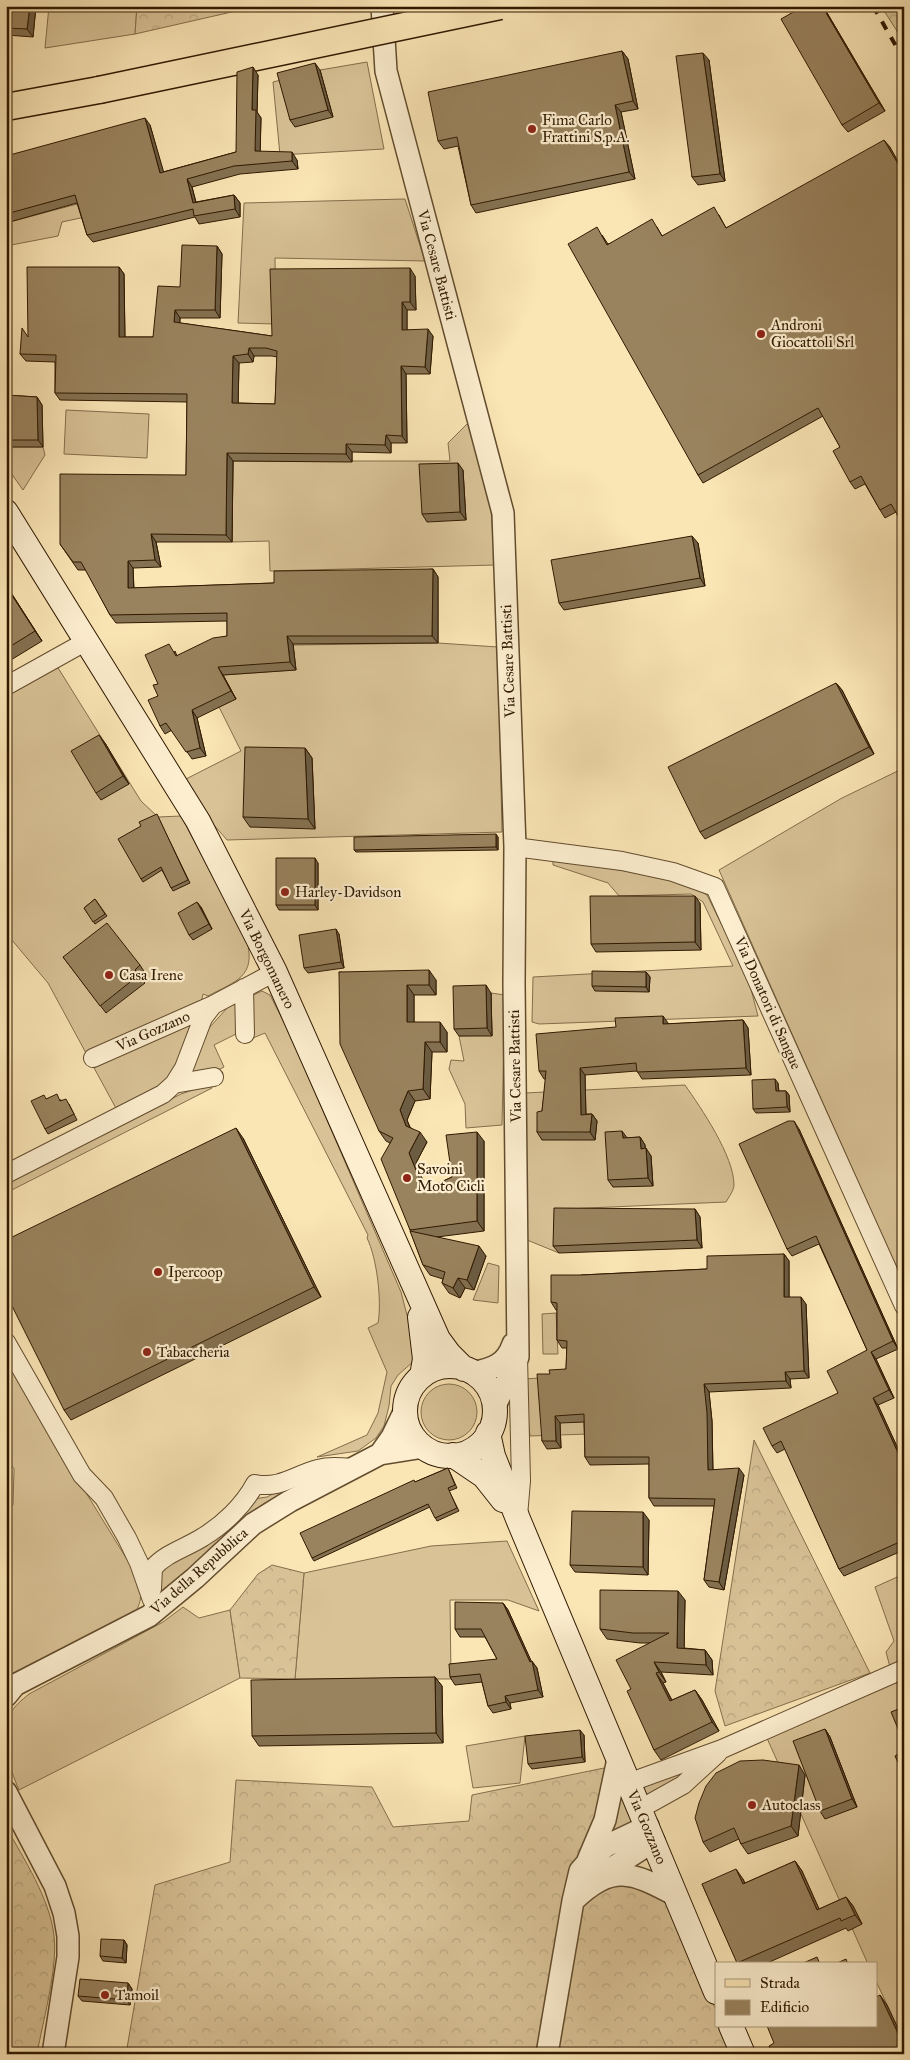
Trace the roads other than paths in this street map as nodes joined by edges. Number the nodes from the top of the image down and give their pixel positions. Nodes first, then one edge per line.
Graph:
1 (382, 6) edge
2 (500, 6) edge
3 (6, 107) edge
4 (6, 512) edge
5 (85, 642) junction
6 (6, 686) edge
7 (515, 847) junction
8 (275, 972) junction
9 (244, 988) junction
10 (213, 1005) junction
11 (245, 1034) dead end
12 (93, 1058) dead end
13 (214, 1077) dead end
14 (174, 1084) junction
15 (6, 1174) edge
16 (416, 1293) junction
17 (904, 1306) edge
18 (517, 1332) junction
19 (6, 1342) edge
20 (518, 1356) junction
21 (468, 1371) junction
22 (422, 1376) junction
23 (494, 1408) junction
24 (405, 1410) junction
25 (488, 1433) junction
26 (424, 1448) junction
27 (380, 1454) junction
28 (453, 1455) junction
29 (352, 1468) junction
30 (518, 1519) junction
31 (151, 1608) junction
32 (904, 1669) edge
33 (9, 1689) edge
34 (722, 1749) junction
35 (618, 1759) junction
36 (628, 1783) junction
37 (6, 1792) edge
38 (647, 1825) junction
39 (587, 1863) junction
40 (581, 1894) junction
41 (675, 1895) junction
42 (715, 1990) edge
43 (732, 2028) edge
44 (53, 2054) edge
45 (547, 2054) edge
46 (743, 2054) edge

1 - 7 street, Via Cesare Battisti
2 - 3 main road, bridge
4 - 5 main road, Via Borgomanero
5 - 6 street
5 - 8 main road, Via Borgomanero
7 - 17 street, Via Donatori di Sangue
7 - 18 street, Via Cesare Battisti
8 - 9 street, Via Gozzano
8 - 16 main road, Via Borgomanero
9 - 10 street, Via Gozzano
9 - 11 street
10 - 12 street, Via Gozzano
10 - 14 street, Via Gozzano
13 - 14 street
14 - 15 street
16 - 21 main road, Via Borgomanero
16 - 22 main road, Via Borgomanero
18 - 20 street, Via Cesare Battisti
18 - 21 street, Via Cesare Battisti
19 - 31 street
20 - 23 street, Via Cesare Battisti
20 - 30 street, Via Cesare Battisti
21 - 22 main road
21 - 23 main road
22 - 24 main road
23 - 25 main road
24 - 26 main road
24 - 27 street, Via della Repubblica
25 - 28 main road
25 - 30 main road
26 - 27 street, Via della Repubblica
26 - 28 main road
27 - 29 street, Via della Repubblica
28 - 30 main road
29 - 31 street, Via della Repubblica
29 - 31 street
30 - 35 main road, Via Gozzano
31 - 33 street, Via della Repubblica
32 - 34 street
34 - 36 street
34 - 38 street
35 - 36 main road, Via Gozzano
35 - 39 street
36 - 38 main road, Via Gozzano
37 - 44 street
38 - 39 street
38 - 40 street
38 - 41 main road, Via Gozzano
39 - 40 street
40 - 41 street
40 - 45 street
41 - 42 main road, Via Gozzano
43 - 46 main road

